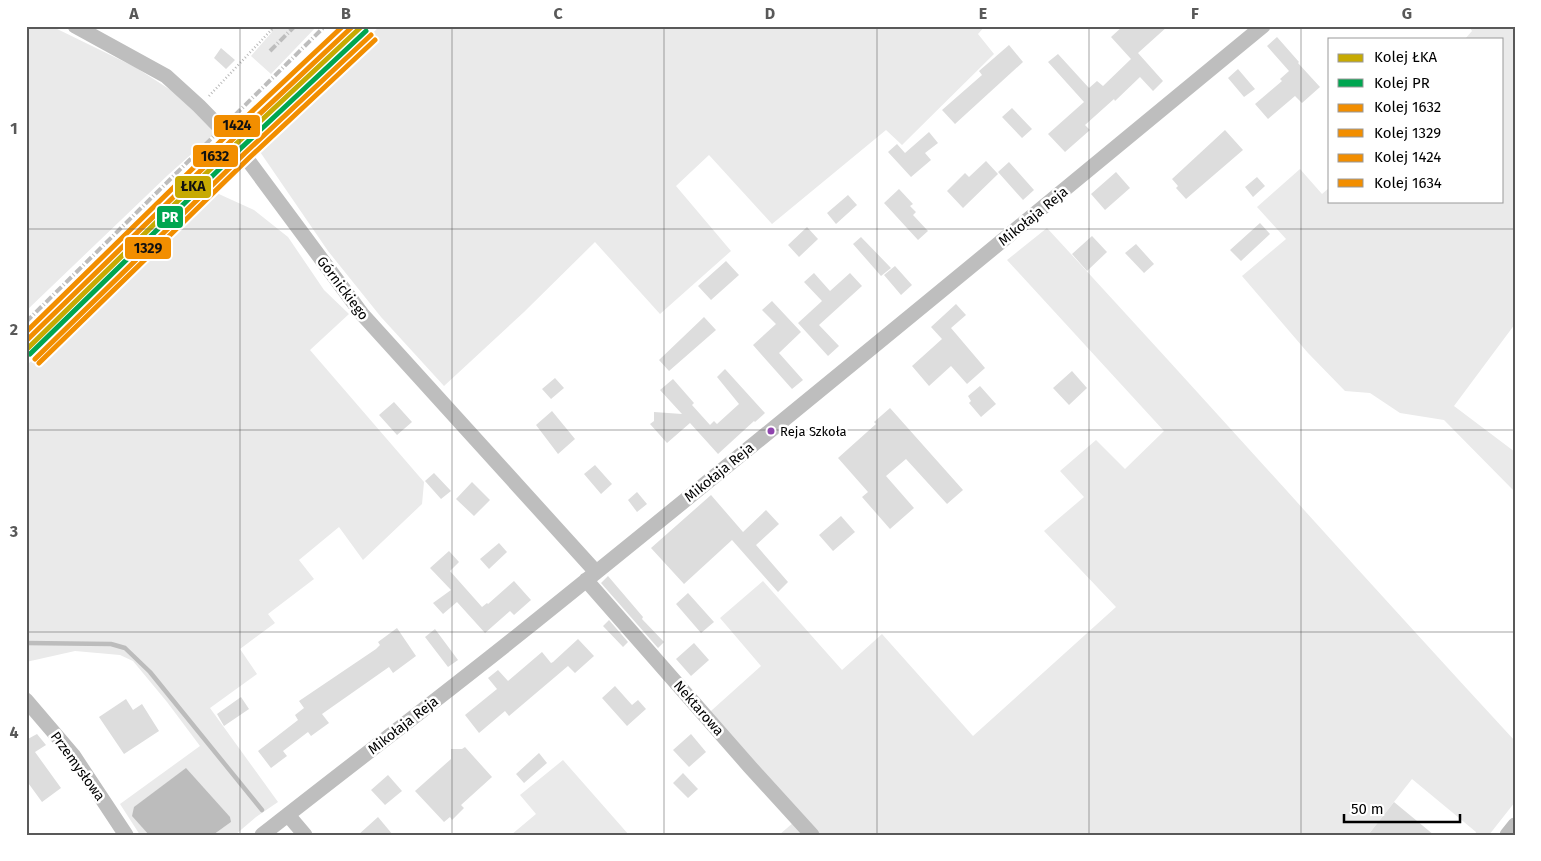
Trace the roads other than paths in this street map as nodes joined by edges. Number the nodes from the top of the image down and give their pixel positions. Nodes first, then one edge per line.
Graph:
1 (75, 26) edge
2 (1263, 26) edge
3 (591, 576) junction
4 (26, 700) edge
5 (288, 815) junction
6 (1515, 825) edge
7 (126, 835) edge
8 (262, 835) edge
9 (305, 835) edge
10 (812, 835) edge
11 (1507, 835) edge

1 - 3 street, Górnickiego
2 - 3 street, Mikołaja Reja
3 - 5 street, Mikołaja Reja
3 - 10 street, Nektarowa
4 - 7 street, Przemysłowa
5 - 8 street, Mikołaja Reja
5 - 9 street
6 - 11 street

